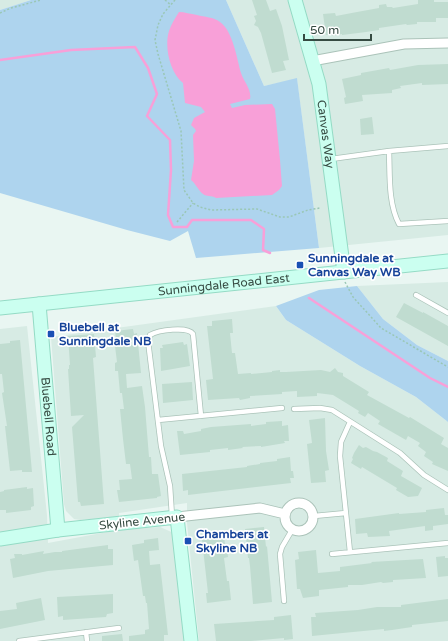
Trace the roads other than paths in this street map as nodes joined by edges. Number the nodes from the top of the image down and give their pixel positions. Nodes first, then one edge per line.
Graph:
1 (295, 0) edge
2 (448, 43) edge
3 (312, 61) junction
4 (448, 146) edge
5 (389, 151) junction
6 (329, 160) junction
7 (448, 221) edge
8 (448, 261) edge
9 (344, 272) junction
10 (416, 295) dead end
11 (39, 304) junction
12 (0, 308) edge
13 (448, 313) edge
14 (282, 408) dead end
15 (294, 410) dead end
16 (201, 416) junction
17 (158, 420) junction
18 (350, 422) junction
19 (448, 490) edge
20 (346, 513) junction
21 (285, 514) junction
22 (314, 516) junction
23 (175, 517) junction
24 (58, 530) junction
25 (292, 530) junction
26 (0, 539) edge
27 (448, 543) edge
28 (350, 552) junction
29 (332, 554) dead end
30 (284, 601) dead end
31 (119, 628) dead end
32 (86, 632) junction
33 (18, 641) edge
34 (87, 641) edge
35 (191, 641) edge

1 - 3 street, Canvas Way
2 - 3 street
3 - 6 street, Canvas Way
4 - 5 lane
5 - 6 lane
5 - 7 lane
6 - 9 street, Canvas Way
8 - 9 street, Sunningdale Road East
9 - 11 street, Sunningdale Road East
10 - 13 lane
11 - 12 street, Sunningdale Road East
11 - 24 street, Bluebell Road
14 - 16 lane
15 - 18 lane
16 - 17 lane
16 - 17 lane
17 - 23 lane
18 - 19 lane
18 - 20 lane
20 - 22 lane
20 - 28 lane
21 - 22 street
21 - 23 street, Skyline Avenue
21 - 25 street
22 - 25 street
23 - 24 street, Skyline Avenue
23 - 35 street
24 - 26 street, Skyline Avenue
25 - 30 lane
27 - 28 lane
28 - 29 lane
31 - 32 lane
32 - 33 lane
32 - 34 lane

